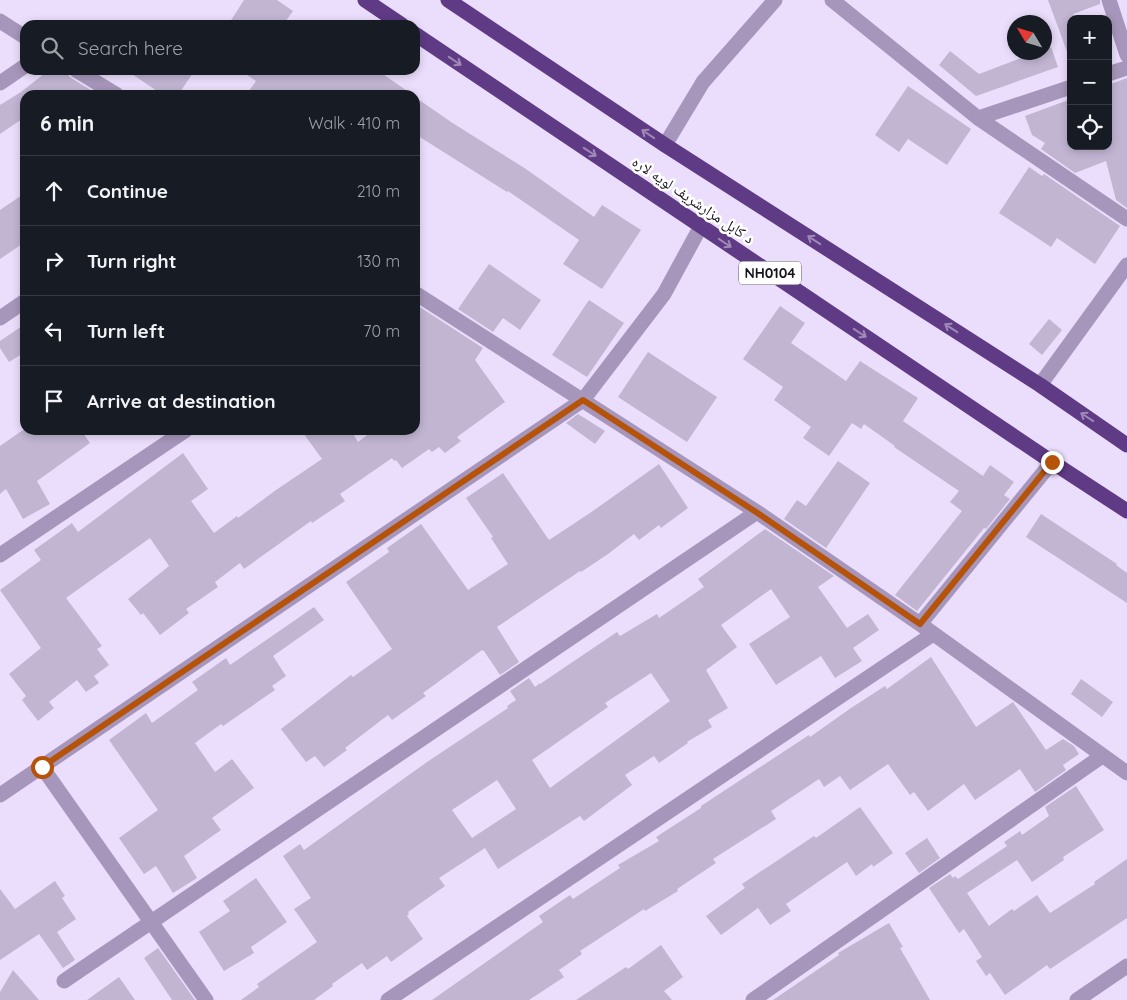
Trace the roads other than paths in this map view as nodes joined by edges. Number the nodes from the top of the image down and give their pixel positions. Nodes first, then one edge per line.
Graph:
1 (365, 0) edge
2 (448, 0) edge
3 (775, 0) edge
4 (832, 0) edge
5 (1108, 0) edge
6 (395, 20) edge
7 (0, 21) edge
8 (20, 34) edge
9 (420, 37) edge
10 (1127, 55) edge
11 (1127, 68) edge
12 (20, 69) edge
13 (1112, 73) edge
14 (84, 75) edge
15 (0, 83) edge
16 (1067, 88) edge
17 (109, 90) edge
18 (978, 118) junction
19 (665, 145) junction
20 (1127, 219) edge
21 (701, 226) junction
22 (1127, 265) edge
23 (420, 296) edge
24 (20, 304) edge
25 (0, 318) edge
26 (1040, 384) junction
27 (583, 400) junction
28 (179, 435) edge
29 (1127, 444) edge
30 (1052, 462) junction
31 (1127, 511) edge
32 (756, 512) junction
33 (0, 555) edge
34 (920, 624) junction
35 (934, 634) junction
36 (1102, 756) junction
37 (42, 767) junction
38 (1127, 773) edge
39 (0, 795) edge
40 (151, 923) junction
41 (1127, 966) edge
42 (64, 981) dead end
43 (206, 1000) edge
44 (388, 1000) edge
45 (753, 1000) edge
46 (1077, 1000) edge

1 - 6 highway
19 -> 2 highway, د کابل مزارشریف لویه لاره
3 - 19 street
4 - 18 street
5 - 10 street
7 - 8 street
9 -> 21 highway, د کابل مزارشریف لویه لاره / NH0104
11 - 13 street
12 - 15 street
14 - 17 street
16 - 18 street
18 - 20 street
26 -> 19 highway, د کابل مزارشریف لویه لاره
21 - 27 street
21 -> 30 highway, د کابل مزارشریف لویه لاره / NH0104
22 - 26 street
23 - 27 street
24 - 25 street
29 -> 26 highway, د کابل مزارشریف لویه لاره
27 - 32 street
27 - 37 street
28 - 33 street
30 - 31 highway, د کابل مزارشریف لویه لاره / NH0104
30 - 34 street
32 - 34 street
32 - 40 street
34 - 35 street
35 - 36 street
35 - 44 street
36 - 38 street
36 - 45 street
37 - 39 street
37 - 40 street
40 - 42 street
40 - 43 street
41 - 46 street

